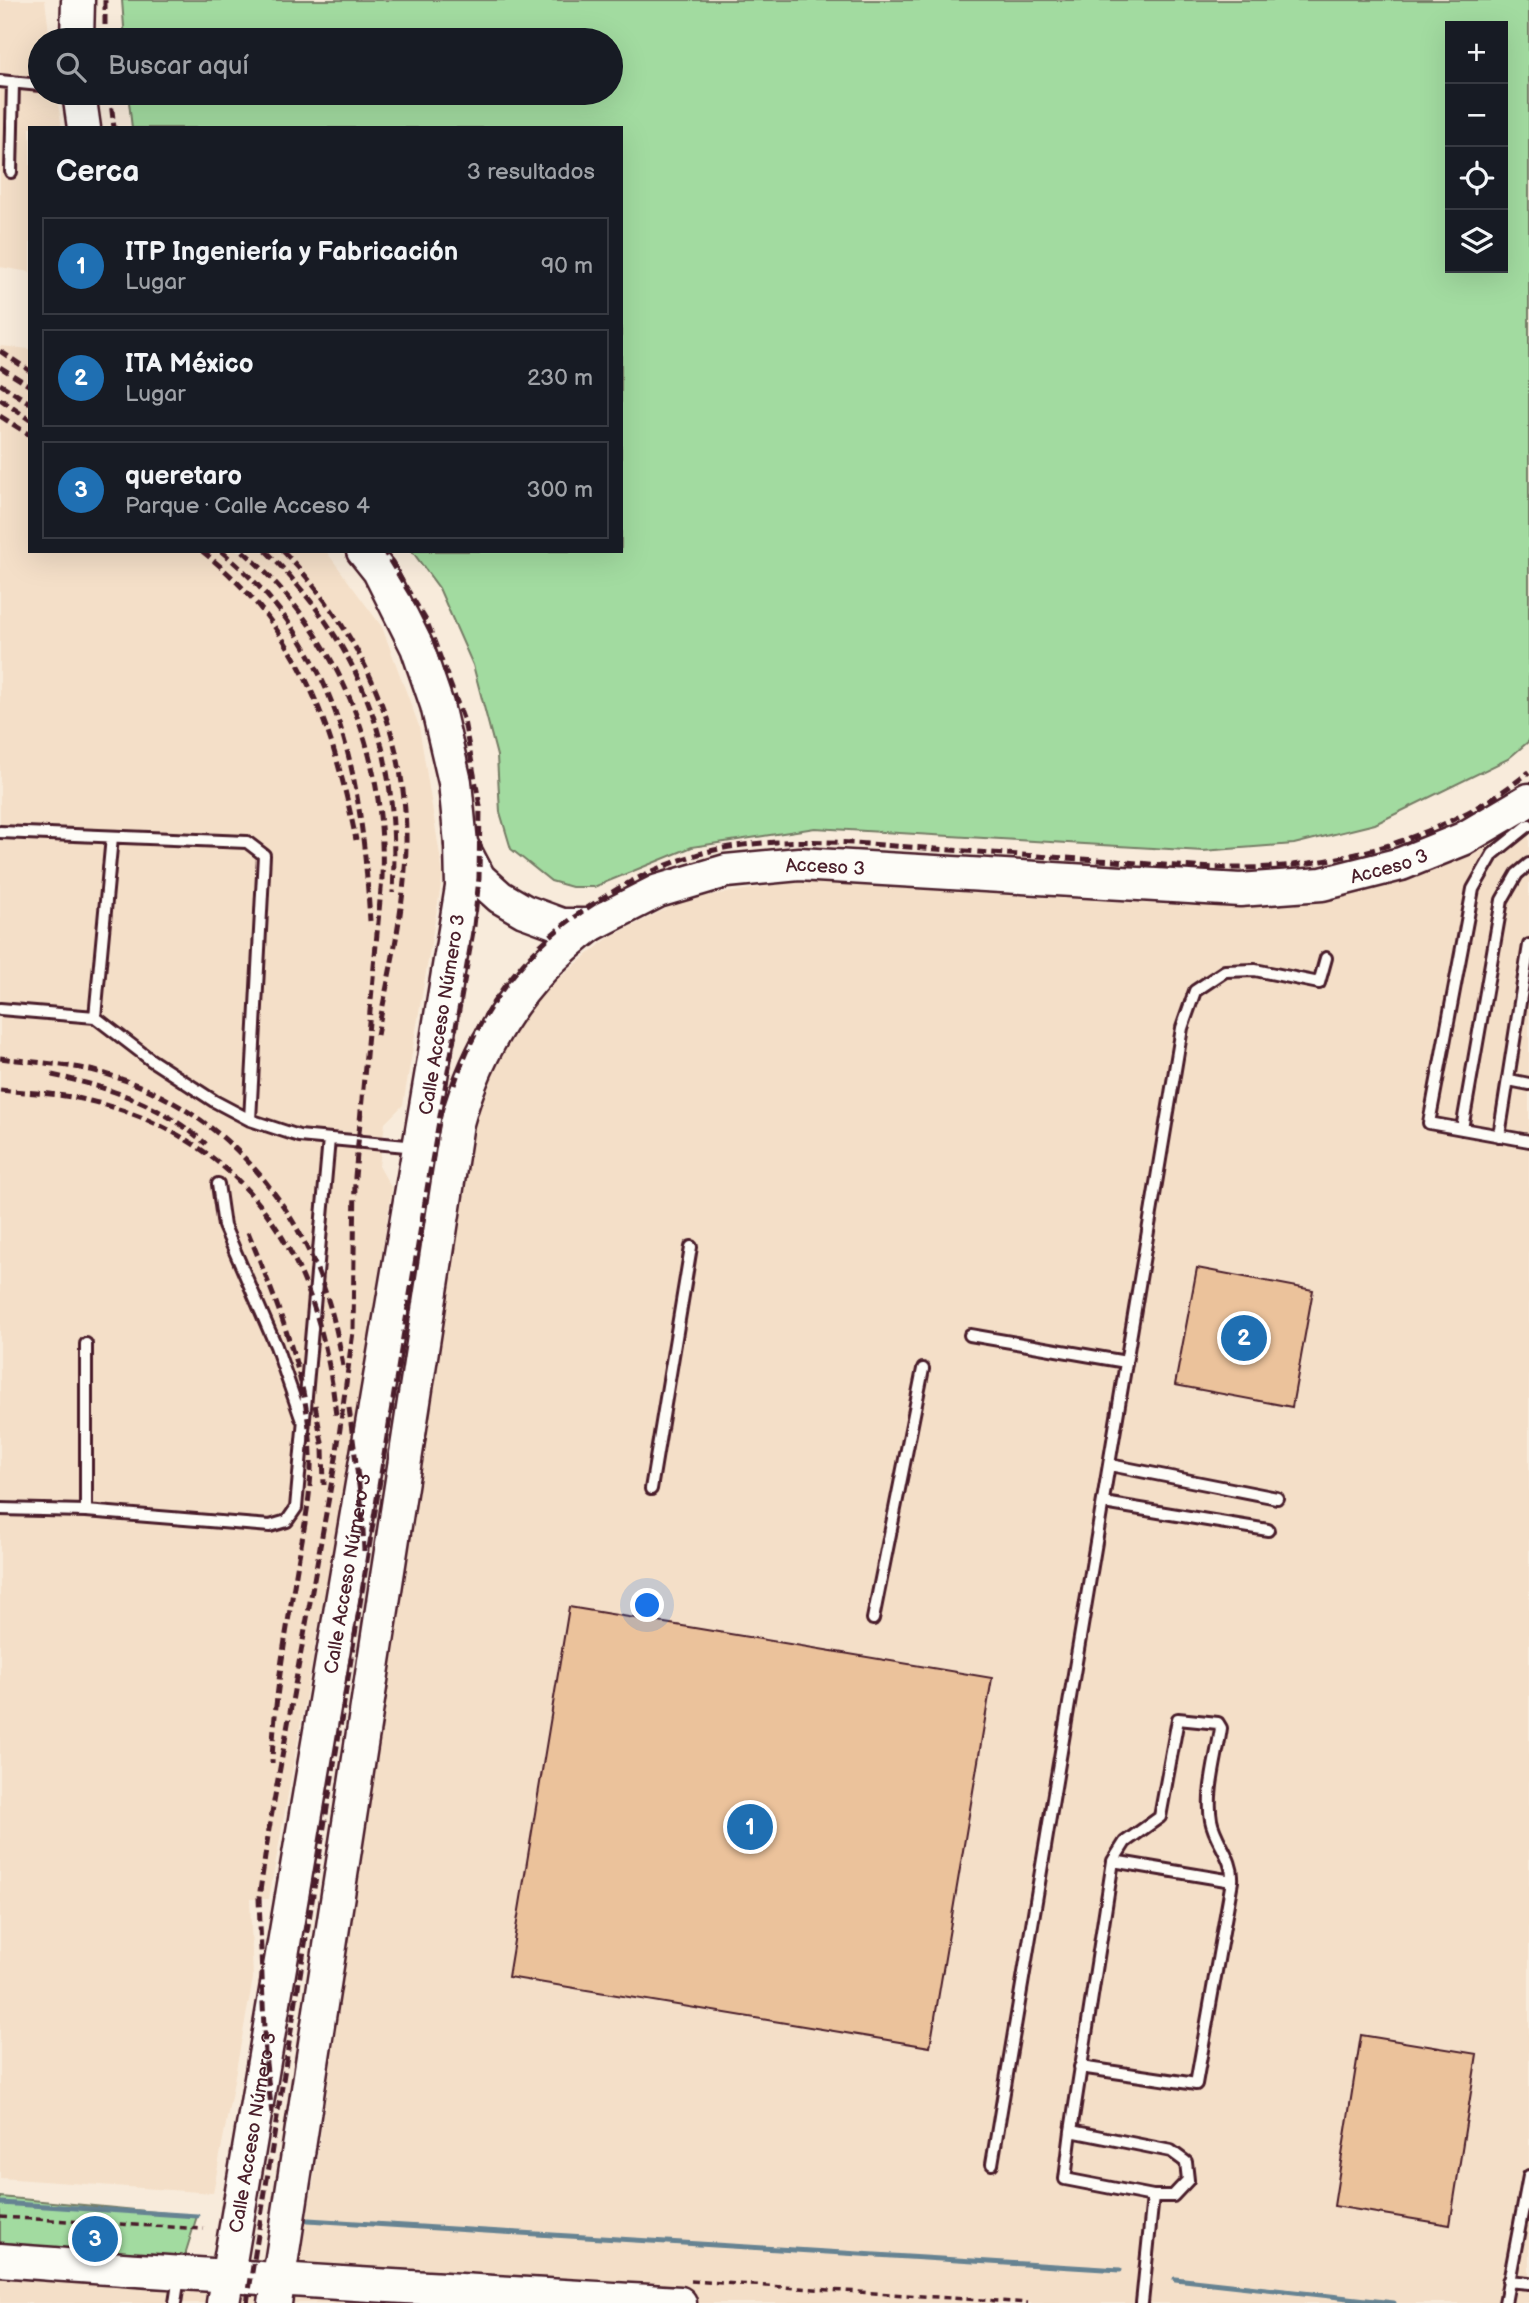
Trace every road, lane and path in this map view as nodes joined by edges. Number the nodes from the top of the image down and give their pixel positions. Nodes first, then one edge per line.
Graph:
1 (78, 0) edge
2 (77, 28) edge
3 (0, 81) edge
4 (13, 82) junction
5 (28, 84) edge
6 (81, 105) edge
7 (84, 126) edge
8 (11, 172) dead end
9 (365, 553) edge
10 (1529, 800) edge
11 (1529, 825) edge
12 (0, 832) edge
13 (112, 837) junction
14 (461, 844) junction
15 (1529, 864) edge
16 (591, 925) junction
17 (1529, 948) edge
18 (1326, 958) dead end
19 (1525, 989) edge
20 (0, 1009) edge
21 (95, 1017) junction
22 (1516, 1035) junction
23 (1529, 1037) edge
24 (1509, 1080) junction
25 (1529, 1084) edge
26 (250, 1120) junction
27 (1462, 1129) junction
28 (1499, 1136) junction
29 (329, 1139) junction
30 (1529, 1141) edge
31 (419, 1147) junction
32 (218, 1184) dead end
33 (691, 1247) dead end
34 (970, 1335) dead end
35 (86, 1344) dead end
36 (1126, 1362) junction
37 (923, 1369) dead end
38 (303, 1422) junction
39 (1110, 1465) junction
40 (651, 1489) dead end
41 (1277, 1498) dead end
42 (1104, 1503) junction
43 (0, 1508) edge
44 (86, 1511) junction
45 (1268, 1530) dead end
46 (873, 1619) dead end
47 (1114, 1861) junction
48 (1232, 1881) junction
49 (1080, 2067) junction
50 (1071, 2131) junction
51 (992, 2164) dead end
52 (1529, 2176) edge
53 (1153, 2196) junction
54 (0, 2217) edge
55 (204, 2229) dead end
56 (0, 2260) edge
57 (1507, 2281) junction
58 (1529, 2283) edge
59 (177, 2289) edge
60 (224, 2290) edge
61 (277, 2290) edge
62 (393, 2295) edge
63 (621, 2301) edge
64 (680, 2303) edge
65 (1142, 2303) edge
66 (1505, 2303) edge

1 - 2 street
3 - 4 lane
4 - 5 lane
4 - 8 lane
6 - 7 street
9 - 14 street, Acceso 3
10 - 16 street, Acceso 3
11 - 27 lane
12 - 13 lane
13 - 21 lane
13 - 26 lane
14 - 16 street, Acceso 3
14 - 31 street, Calle Acceso Número 3
15 - 27 lane
16 - 61 street, Calle Acceso Número 3
17 - 19 lane
18 - 36 lane
19 - 22 lane
20 - 21 lane
21 - 26 lane
22 - 23 lane
22 - 24 lane
24 - 25 lane
24 - 28 lane
26 - 29 lane
27 - 28 lane
28 - 30 lane
29 - 31 lane
29 - 38 lane
31 - 60 street, Calle Acceso Número 3
32 - 38 lane
33 - 40 lane
34 - 36 lane
35 - 44 lane
36 - 39 lane
37 - 46 lane
38 - 44 lane
39 - 41 lane
39 - 42 lane
42 - 45 lane
42 - 51 lane
43 - 44 lane
47 - 48 lane
47 - 48 lane
47 - 49 lane
48 - 49 lane
49 - 50 lane
50 - 53 lane
50 - 53 lane
52 - 57 lane
53 - 65 lane
54 - 55 path
56 - 59 street
57 - 58 lane
57 - 66 lane
59 - 60 street
60 - 61 street
61 - 62 street
62 - 63 street
63 - 64 street

